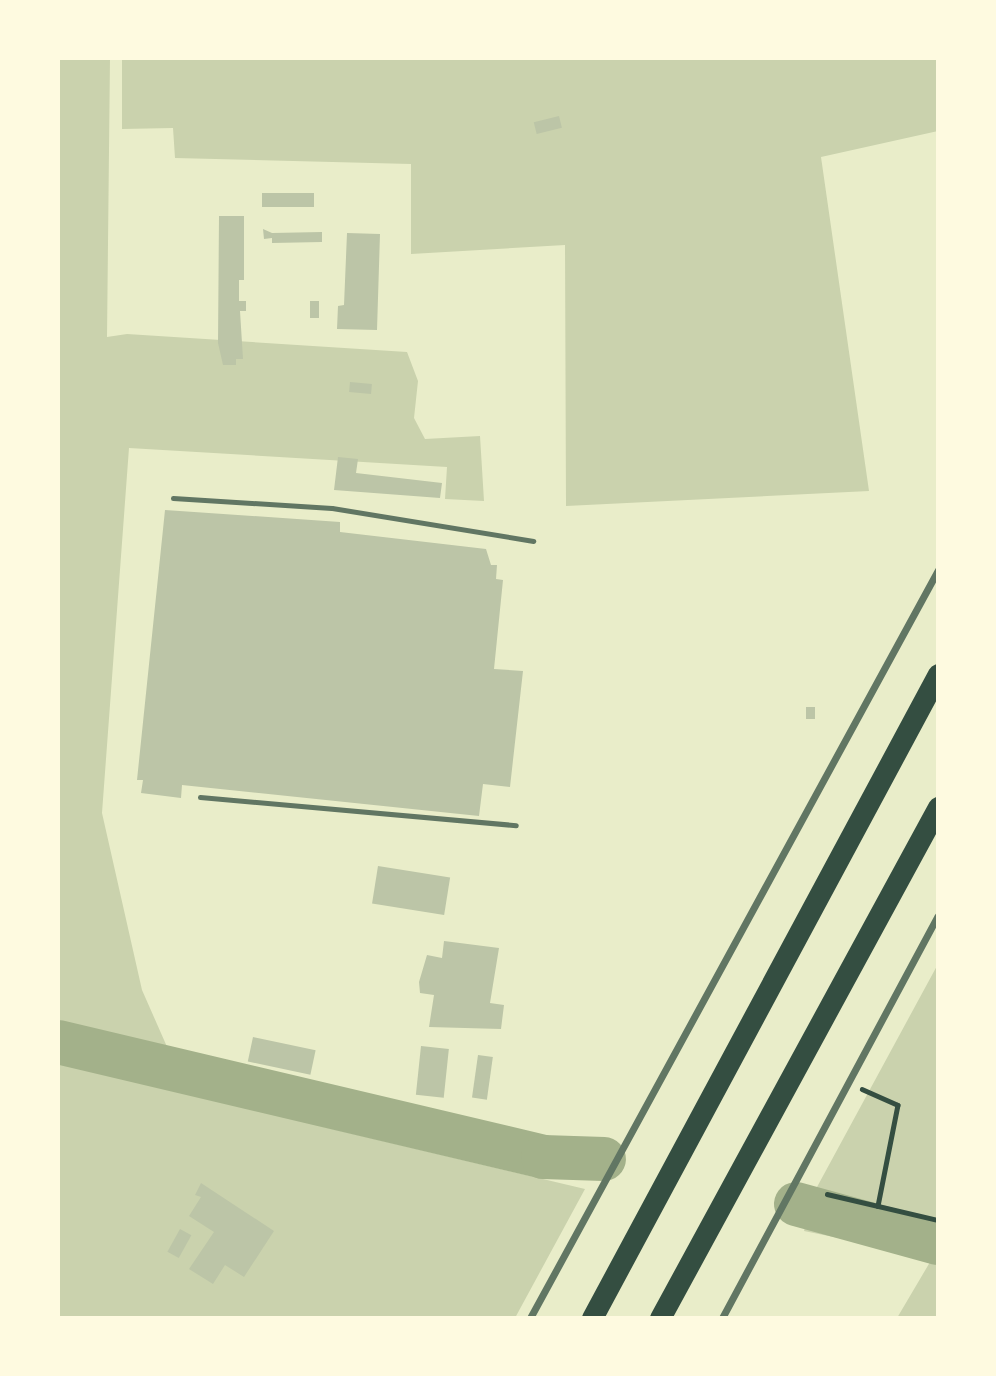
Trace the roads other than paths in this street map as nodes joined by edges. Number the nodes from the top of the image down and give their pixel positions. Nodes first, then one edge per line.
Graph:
1 (173, 498) dead end
2 (533, 541) dead end
3 (938, 570) edge
4 (938, 674) edge
5 (200, 797) dead end
6 (938, 807) edge
7 (516, 825) dead end
8 (938, 916) edge
9 (530, 1318) edge
10 (592, 1318) edge
11 (660, 1318) edge
12 (722, 1318) edge

1 - 2 lane
3 - 9 street
4 - 10 highway
5 - 7 lane
6 - 11 highway
8 - 12 street

